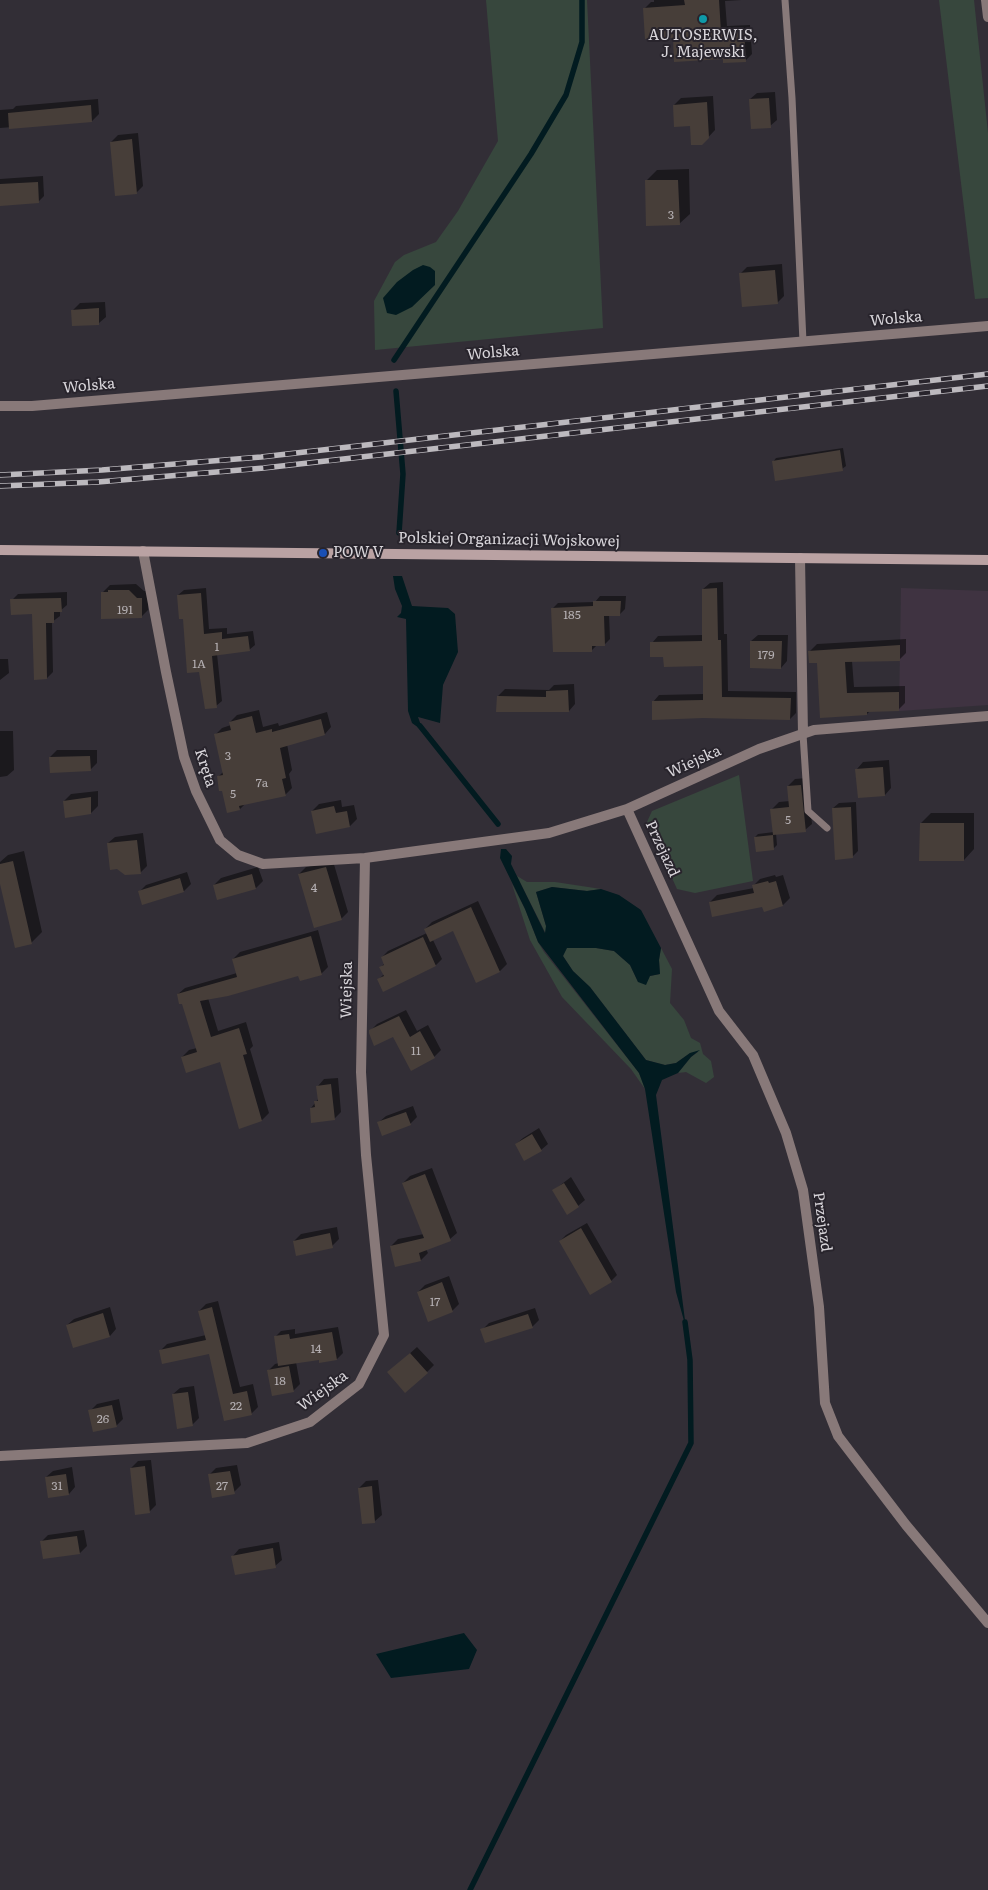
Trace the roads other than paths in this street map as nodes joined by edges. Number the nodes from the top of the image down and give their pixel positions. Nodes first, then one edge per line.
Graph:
1 (785, 0) edge
2 (986, 0) edge
3 (988, 17) edge
4 (988, 326) edge
5 (803, 342) junction
6 (0, 406) edge
7 (0, 550) edge
8 (144, 551) junction
9 (800, 558) junction
10 (988, 560) edge
11 (988, 716) edge
12 (803, 734) junction
13 (627, 809) junction
14 (827, 828) dead end
15 (365, 858) junction
16 (0, 1456) edge
17 (988, 1623) edge

1 - 5 lane
2 - 3 street
4 - 5 street, Wolska
5 - 6 street, Wolska
7 - 8 main road, Polskiej Organizacji Wojskowej
8 - 9 main road, Polskiej Organizacji Wojskowej
8 - 15 street, Kręta
9 - 10 main road, Polskiej Organizacji Wojskowej
9 - 12 street
11 - 12 street, Wiejska
12 - 13 street, Wiejska
12 - 14 lane
13 - 15 street, Wiejska
13 - 17 street, Przejazd
15 - 16 street, Wiejska

